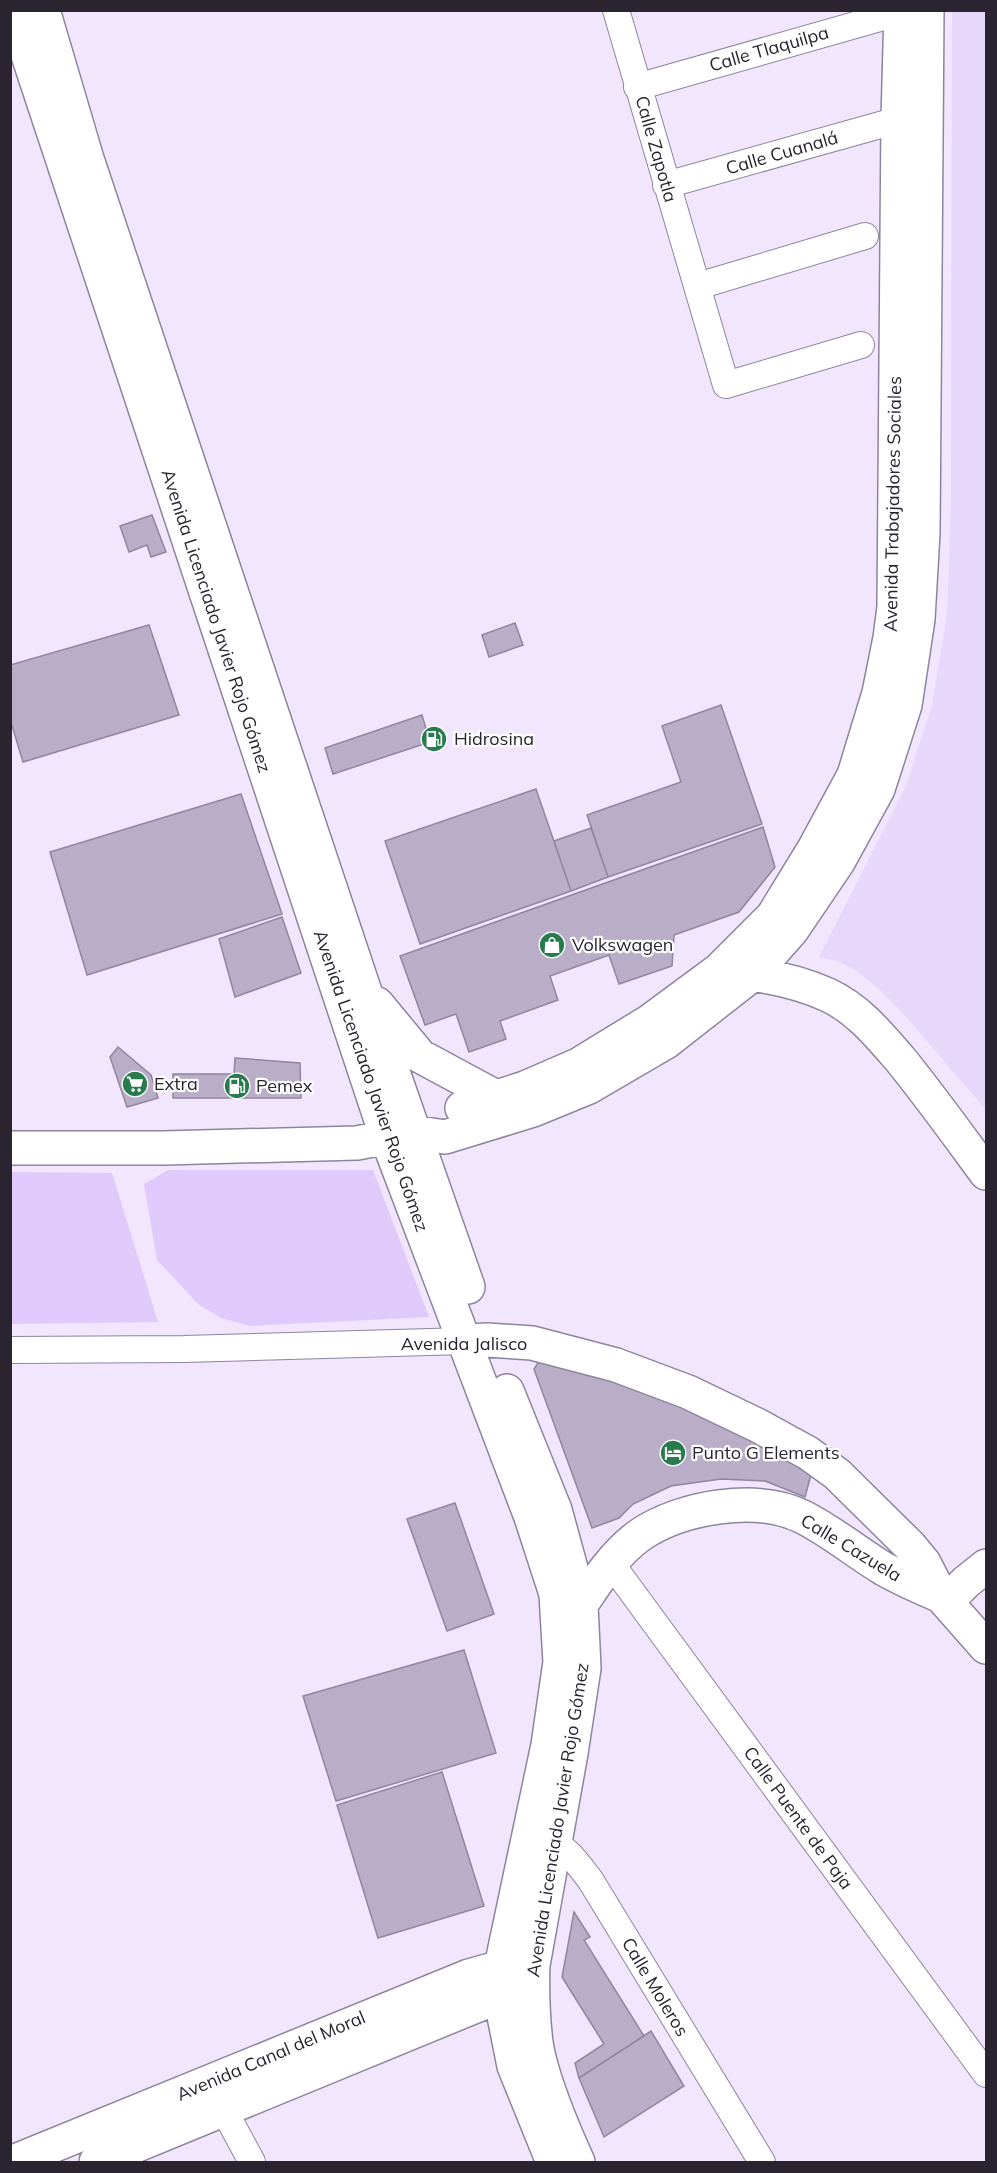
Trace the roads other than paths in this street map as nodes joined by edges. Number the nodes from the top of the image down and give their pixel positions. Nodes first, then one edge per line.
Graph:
1 (13, 10) edge
2 (43, 10) edge
3 (616, 10) edge
4 (910, 11) edge
5 (44, 58) junction
6 (637, 87) junction
7 (898, 120) junction
8 (666, 185) junction
9 (865, 236) dead end
10 (698, 286) junction
11 (861, 345) dead end
12 (198, 530) junction
13 (719, 970) junction
14 (753, 974) junction
15 (363, 986) junction
16 (496, 1097) junction
17 (400, 1135) junction
18 (10, 1148) edge
19 (987, 1173) edge
20 (476, 1341) junction
21 (10, 1350) edge
22 (610, 1562) junction
23 (924, 1563) joint
24 (987, 1566) edge
25 (944, 1599) junction
26 (581, 1605) junction
27 (987, 1647) edge
28 (550, 1792) junction
29 (541, 1838) junction
30 (516, 1979) junction
31 (987, 2074) edge
32 (224, 2110) junction
33 (13, 2163) edge
34 (96, 2163) edge
35 (252, 2163) edge
36 (553, 2163) edge
37 (578, 2163) edge
38 (762, 2163) edge

1 - 5 main road, Avenida Licenciado Javier Rojo Gómez
2 - 5 main road, Avenida Licenciado Javier Rojo Gómez
3 - 6 street, Calle Zapotla
4 - 6 street, Calle Tlaquilpa
4 - 7 main road, Avenida Trabajadores Sociales
4 - 14 main road, Avenida Trabajadores Sociales
5 - 12 main road, Avenida Licenciado Javier Rojo Gómez
6 - 8 street, Calle Zapotla
7 - 8 street, Calle Cuanalá
7 - 13 main road, Avenida Trabajadores Sociales
8 - 10 street, Calle Zapotla
9 - 10 street
10 - 11 street, Calle Zapotla
12 - 15 main road, Avenida Licenciado Javier Rojo Gómez
12 - 17 main road, Avenida Licenciado Javier Rojo Gómez
13 - 14 main road
13 - 16 main road, Avenida Trabajadores Sociales
14 - 17 main road, Avenida Trabajadores Sociales
14 - 19 main road
15 - 16 main road
15 - 17 main road, Avenida Licenciado Javier Rojo Gómez
16 - 17 main road, Avenida Trabajadores Sociales
17 - 18 main road
17 - 20 main road, Avenida Licenciado Javier Rojo Gómez
20 - 21 street, Avenida Jalisco
20 - 23 main road, Avenida Jalisco
20 - 26 main road, Avenida Licenciado Javier Rojo Gómez
20 - 28 main road, Avenida Licenciado Javier Rojo Gómez
22 - 25 main road, Calle Cazuela
22 - 26 main road, Calle Cazuela
22 - 31 street, Calle Puente de Paja
23 - 25 main road, Calle Cazuela
24 - 25 main road
25 - 27 main road, Calle Cazuela
26 - 28 main road, Avenida Licenciado Javier Rojo Gómez
28 - 29 main road, Avenida Licenciado Javier Rojo Gómez
29 - 30 main road, Avenida Licenciado Javier Rojo Gómez
29 - 38 street, Calle Moleros
30 - 32 main road, Avenida Canal del Moral
30 - 33 main road, Avenida Canal del Moral
30 - 36 main road, Avenida Licenciado Javier Rojo Gómez
30 - 37 main road, Avenida Licenciado Javier Rojo Gómez
32 - 34 main road, Avenida Canal del Moral
32 - 35 street

